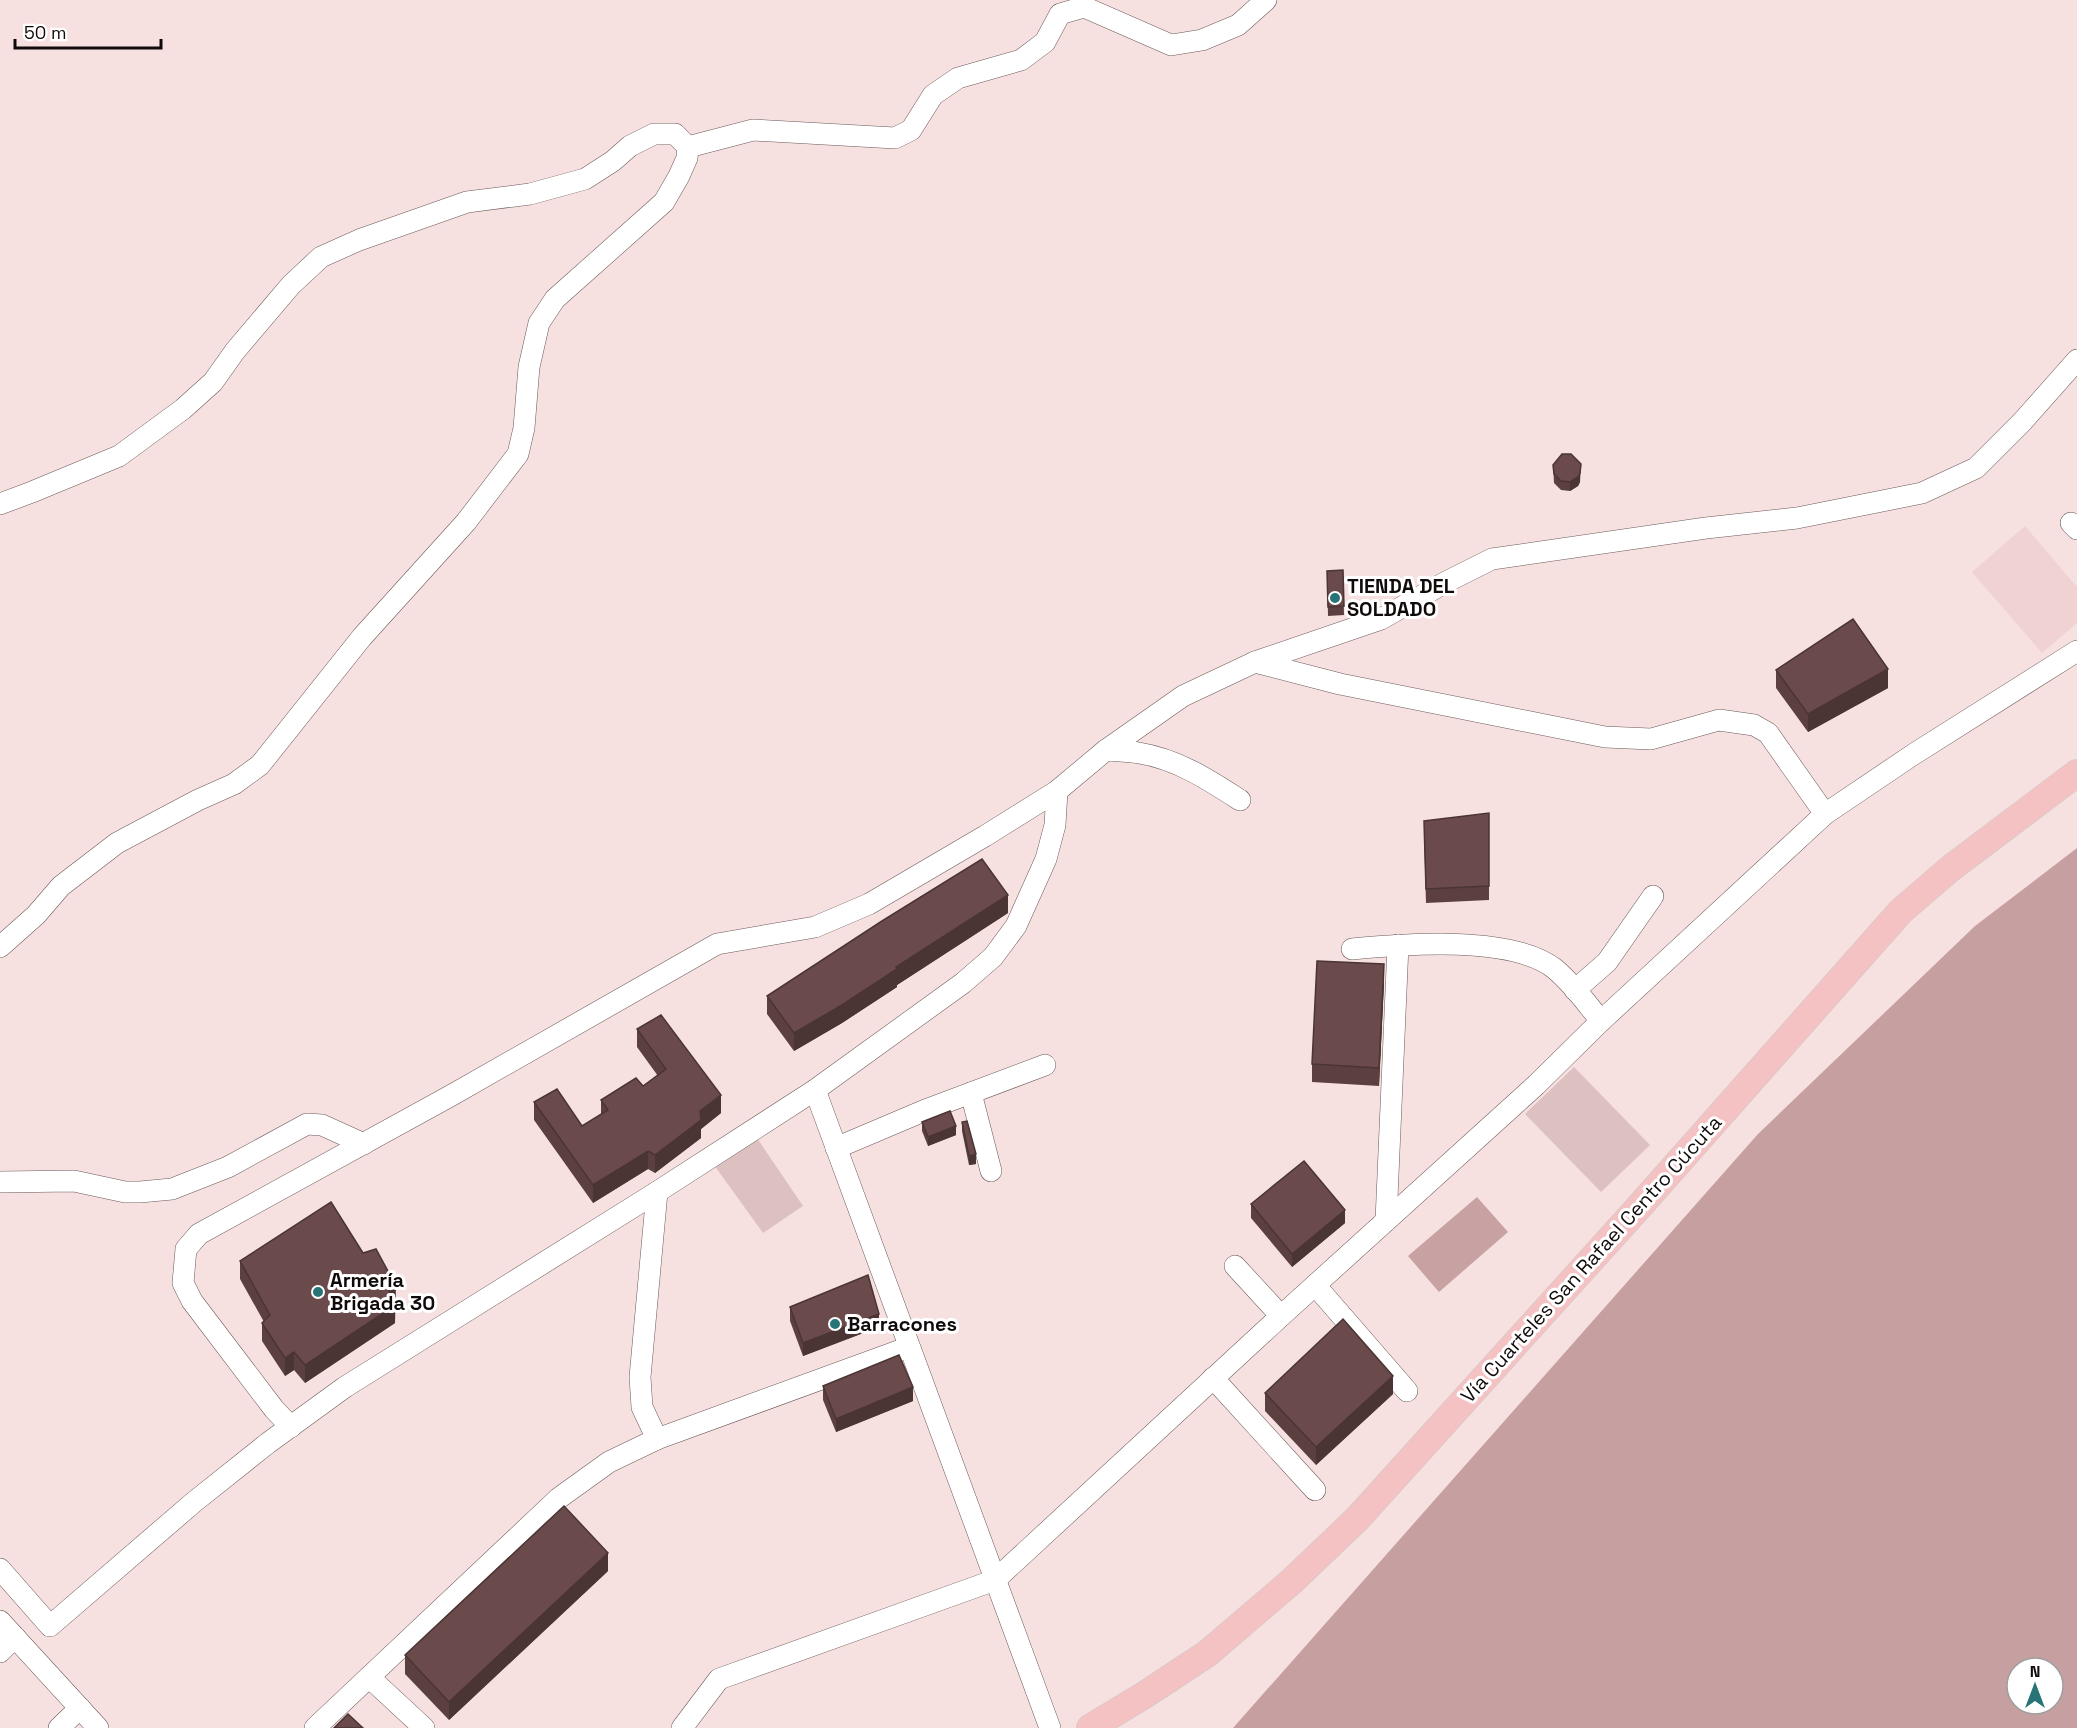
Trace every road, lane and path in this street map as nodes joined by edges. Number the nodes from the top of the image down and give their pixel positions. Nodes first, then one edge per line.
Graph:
1 (1266, 0) edge
2 (688, 147) junction
3 (2077, 360) edge
4 (0, 504) edge
5 (2077, 651) edge
6 (1255, 662) junction
7 (1106, 750) junction
8 (2077, 773) edge
9 (1057, 791) junction
10 (1240, 800) dead end
11 (1825, 814) junction
12 (1653, 896) dead end
13 (1398, 945) junction
14 (0, 947) edge
15 (1352, 949) dead end
16 (1575, 990) junction
17 (1601, 1021) junction
18 (1045, 1065) dead end
19 (815, 1090) junction
20 (970, 1093) junction
21 (364, 1144) junction
22 (836, 1148) junction
23 (991, 1171) dead end
24 (0, 1182) edge
25 (657, 1192) junction
26 (1386, 1221) junction
27 (1235, 1266) dead end
28 (1315, 1285) junction
29 (1281, 1316) junction
30 (909, 1347) junction
31 (1213, 1378) junction
32 (1407, 1390) dead end
33 (291, 1427) junction
34 (657, 1439) junction
35 (1315, 1490) dead end
36 (0, 1569) edge
37 (995, 1580) junction
38 (0, 1620) edge
39 (15, 1637) junction
40 (0, 1652) edge
41 (369, 1677) junction
42 (80, 1708) junction
43 (59, 1728) edge
44 (98, 1728) edge
45 (315, 1728) edge
46 (424, 1728) edge
47 (682, 1728) edge
48 (1050, 1728) edge
49 (1090, 1728) edge

1 - 2 street
2 - 4 street
2 - 14 street
3 - 6 street
5 - 11 street
6 - 7 street
6 - 11 street
7 - 9 street
7 - 10 street
8 - 49 main road, Vía Cuarteles San Rafael Centro Cúcuta
9 - 19 street
9 - 21 street
11 - 17 street
12 - 16 street
13 - 15 street
13 - 16 street
13 - 26 street
16 - 17 street
17 - 26 street
18 - 20 street
19 - 22 street
19 - 25 street
20 - 22 street
20 - 23 street
21 - 24 street
21 - 33 street
22 - 30 street
25 - 33 street
25 - 34 street
26 - 28 street
27 - 29 street
28 - 29 street
28 - 32 street
29 - 31 street
30 - 34 street
30 - 37 street
31 - 35 street
31 - 37 street
33 - 36 street
34 - 41 street
37 - 47 street
37 - 48 street
38 - 39 street
39 - 40 street
39 - 42 street
41 - 45 street
41 - 46 street
42 - 43 street
42 - 44 street

